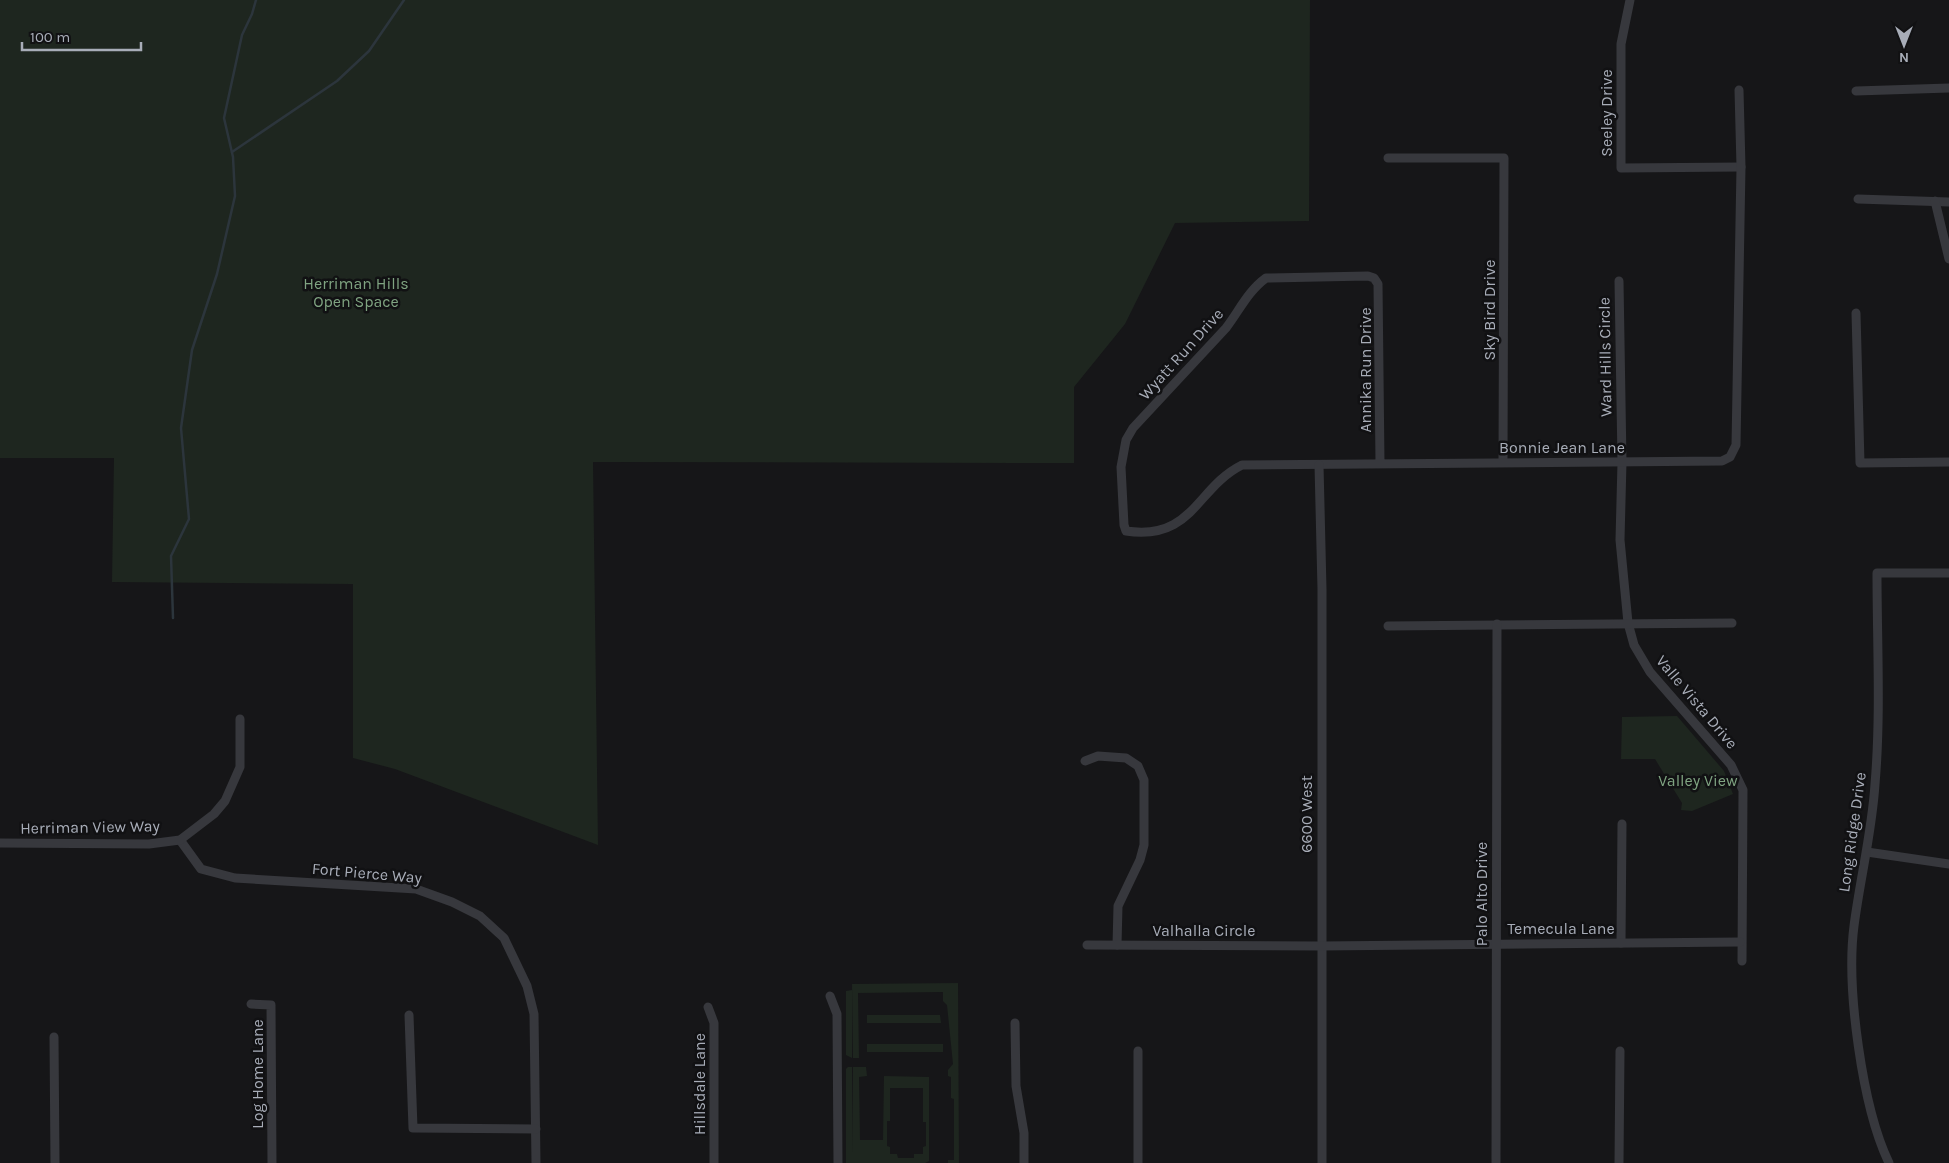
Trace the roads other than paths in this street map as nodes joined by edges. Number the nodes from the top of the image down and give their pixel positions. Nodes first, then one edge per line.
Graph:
1 (1630, 0) edge
2 (1949, 88) edge
3 (1739, 90) dead end
4 (1856, 91) dead end
5 (1388, 158) dead end
6 (1741, 167) junction
7 (1858, 199) dead end
8 (1935, 201) junction
9 (1949, 202) edge
10 (1949, 259) edge
11 (1374, 278) joint
12 (1619, 281) dead end
13 (1856, 313) dead end
14 (1503, 462) junction
15 (1622, 462) junction
16 (1949, 462) edge
17 (1380, 463) junction
18 (1319, 465) junction
19 (1126, 531) joint
20 (1949, 572) edge
21 (1628, 623) junction
22 (1732, 623) dead end
23 (1497, 624) junction
24 (1388, 626) dead end
25 (240, 719) dead end
26 (1085, 761) dead end
27 (1622, 824) dead end
28 (180, 840) junction
29 (0, 843) edge
30 (1867, 852) junction
31 (1949, 864) edge
32 (1740, 942) junction
33 (1496, 943) junction
34 (1621, 943) junction
35 (1087, 945) dead end
36 (1117, 945) junction
37 (1321, 946) junction
38 (1742, 961) dead end
39 (830, 996) dead end
40 (251, 1004) dead end
41 (708, 1006) dead end
42 (410, 1016) dead end
43 (1015, 1023) dead end
44 (54, 1037) dead end
45 (1138, 1051) dead end
46 (1620, 1051) dead end
47 (536, 1129) junction
48 (55, 1163) edge
49 (272, 1163) edge
50 (536, 1163) edge
51 (714, 1163) edge
52 (838, 1163) edge
53 (1024, 1163) edge
54 (1138, 1163) edge
55 (1322, 1163) edge
56 (1496, 1163) edge
57 (1619, 1163) edge
58 (1889, 1163) edge

1 - 6 street, Seeley Drive
2 - 4 street
3 - 6 street
5 - 14 street, Sky Bird Drive
6 - 15 street, Bonnie Jean Lane
7 - 8 street
8 - 9 street
8 - 10 street
11 - 17 street, Annika Run Drive
11 - 19 street, Wyatt Run Drive
12 - 15 street, Ward Hills Circle
13 - 16 street
14 - 15 street, Bonnie Jean Lane
14 - 17 street, Bonnie Jean Lane
15 - 21 street, Valle Vista Drive
17 - 18 street, Bonnie Jean Lane
18 - 19 street, Bonnie Jean Lane
18 - 37 street, 6600 West
20 - 30 street, Long Ridge Drive
21 - 22 street
21 - 23 street
21 - 32 street, Valle Vista Drive
23 - 24 street
23 - 33 street, Palo Alto Drive
25 - 28 street
26 - 36 street
27 - 34 street
28 - 29 street, Herriman View Way
28 - 47 street, Fort Pierce Way
30 - 31 street
30 - 58 street, Long Ridge Drive
32 - 34 street, Temecula Lane
32 - 38 street, Valle Vista Drive
33 - 34 street, Temecula Lane
33 - 37 street, Temecula Lane
33 - 56 street, Palo Alto Drive
35 - 36 street, Valhalla Circle
36 - 37 street, Valhalla Circle
37 - 55 street, 6600 West
39 - 52 street
40 - 49 street, Log Home Lane
41 - 51 street, Hillsdale Lane
42 - 47 street
43 - 53 street
44 - 48 street
45 - 54 street
46 - 57 street
47 - 50 street, Fort Pierce Way

